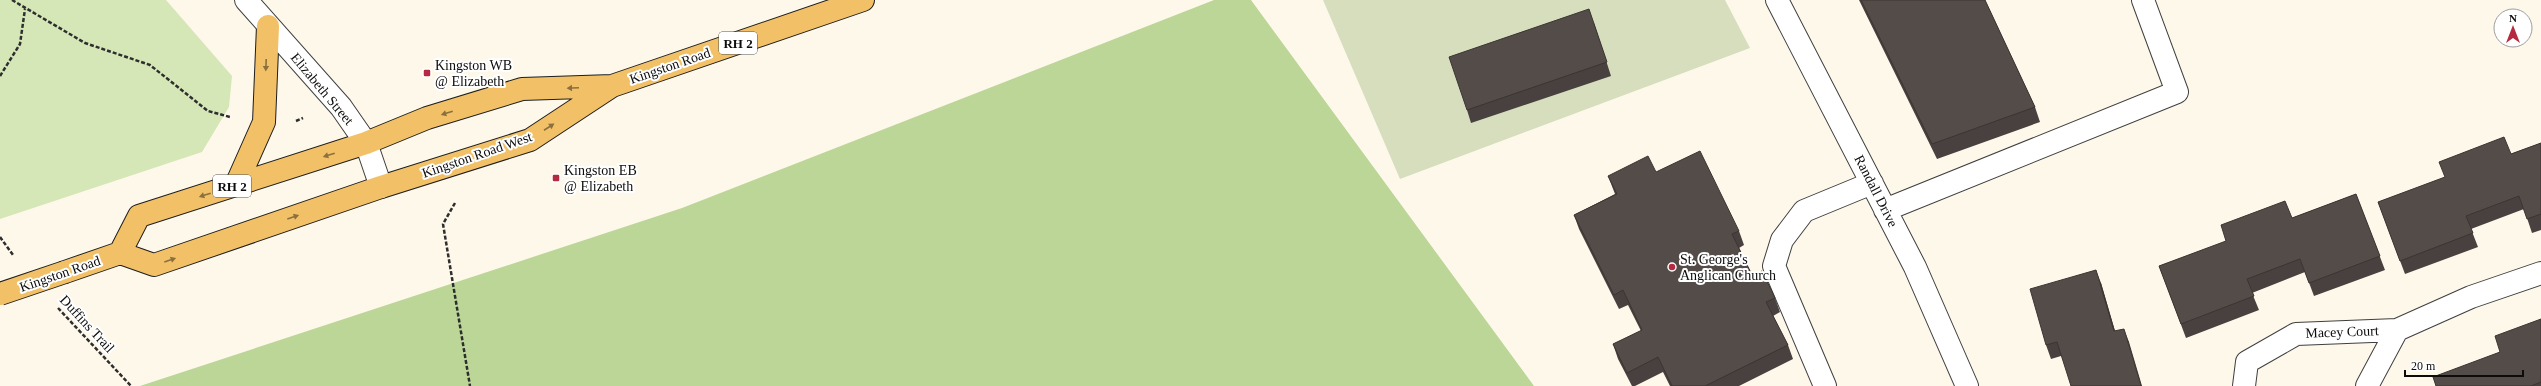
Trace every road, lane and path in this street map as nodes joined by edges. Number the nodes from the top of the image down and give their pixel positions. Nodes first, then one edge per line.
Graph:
1 (12, 0) edge
2 (246, 0) edge
3 (863, 0) edge
4 (1777, 0) edge
5 (2143, 0) edge
6 (25, 9) junction
7 (268, 26) junction
8 (0, 76) edge
9 (612, 86) junction
10 (234, 118) dead end
11 (366, 143) junction
12 (1872, 183) junction
13 (236, 185) junction
14 (381, 187) junction
15 (455, 203) dead end
16 (1885, 210) junction
17 (0, 237) edge
18 (120, 253) junction
19 (17, 260) dead end
20 (2541, 273) edge
21 (0, 294) edge
22 (57, 307) dead end
23 (2396, 330) junction
24 (131, 386) edge
25 (470, 386) edge
26 (1825, 386) edge
27 (1967, 386) edge
28 (2244, 386) edge
29 (2367, 386) edge

1 - 6 path
2 - 7 street, Elizabeth Street
3 - 9 main road, Kingston Road / RH 2
4 - 12 street, Randall Drive
5 - 16 street
6 - 8 path
6 - 10 path
7 - 11 street, Elizabeth Street
7 -> 13 main road
9 -> 11 main road, RH 2
14 -> 9 main road, Kingston Road West / RH 2
11 -> 13 main road, RH 2
11 - 14 street, Elizabeth Street
12 - 16 street, Randall Drive
12 - 26 street
13 -> 18 main road, RH 2
18 -> 14 main road, Kingston Road West / RH 2
15 - 25 path
16 - 27 street, Randall Drive
17 - 19 path
18 - 21 main road, Kingston Road, bridge
20 - 23 street, Macey Court
22 - 24 path, Duffins Trail
23 - 28 street, Macey Court
23 - 29 street, Macey Court

